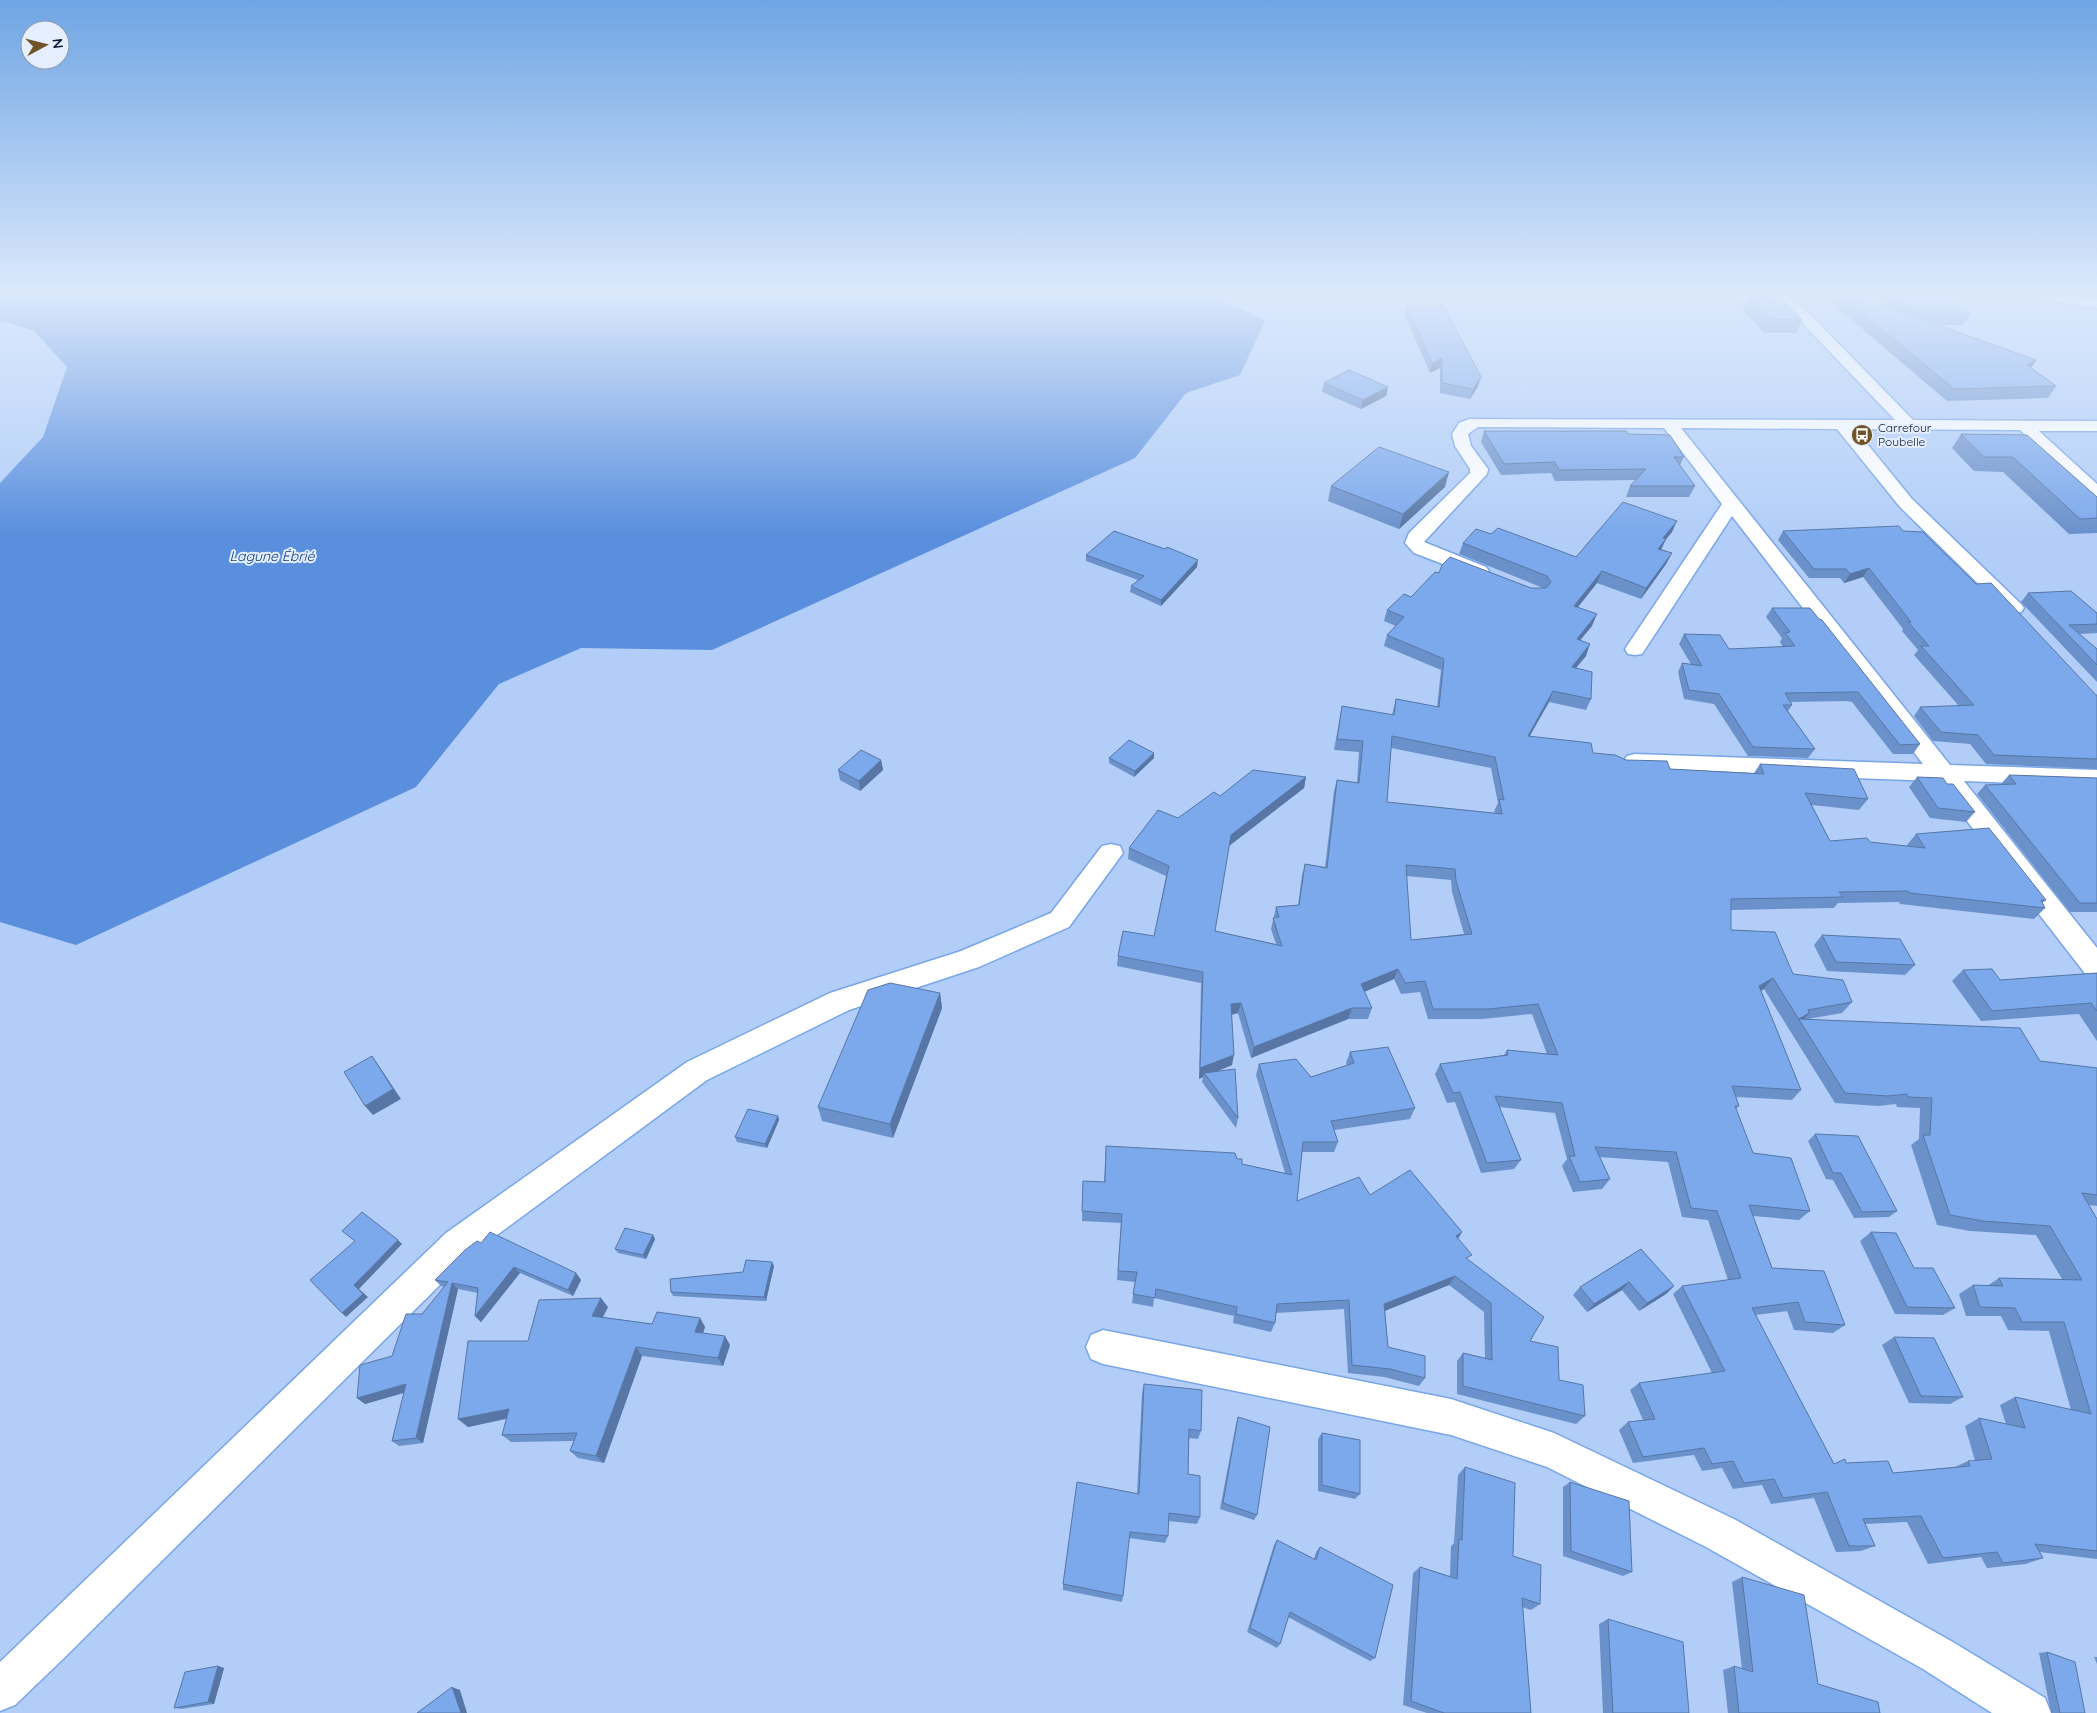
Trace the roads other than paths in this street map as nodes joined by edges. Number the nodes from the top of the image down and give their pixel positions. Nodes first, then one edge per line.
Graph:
1 (1861, 375) edge
2 (1670, 424) junction
3 (1844, 426) junction
4 (1910, 426) junction
5 (2097, 426) edge
6 (2027, 428) junction
7 (2097, 494) edge
8 (1731, 504) junction
9 (1491, 576) edge
10 (2024, 620) edge
11 (1635, 649) dead end
12 (1620, 761) edge
13 (1944, 772) junction
14 (2097, 778) edge
15 (1111, 853) dead end
16 (2097, 968) edge
17 (1103, 1346) dead end
18 (0, 1690) edge
19 (2030, 1713) edge

1 - 4 street
2 - 3 street
2 - 8 street
2 - 9 street
3 - 4 street
3 - 10 street
4 - 6 street
5 - 6 street
6 - 7 street
8 - 11 street
8 - 13 street
12 - 13 street
13 - 14 street
13 - 16 street
15 - 18 street
17 - 19 street

